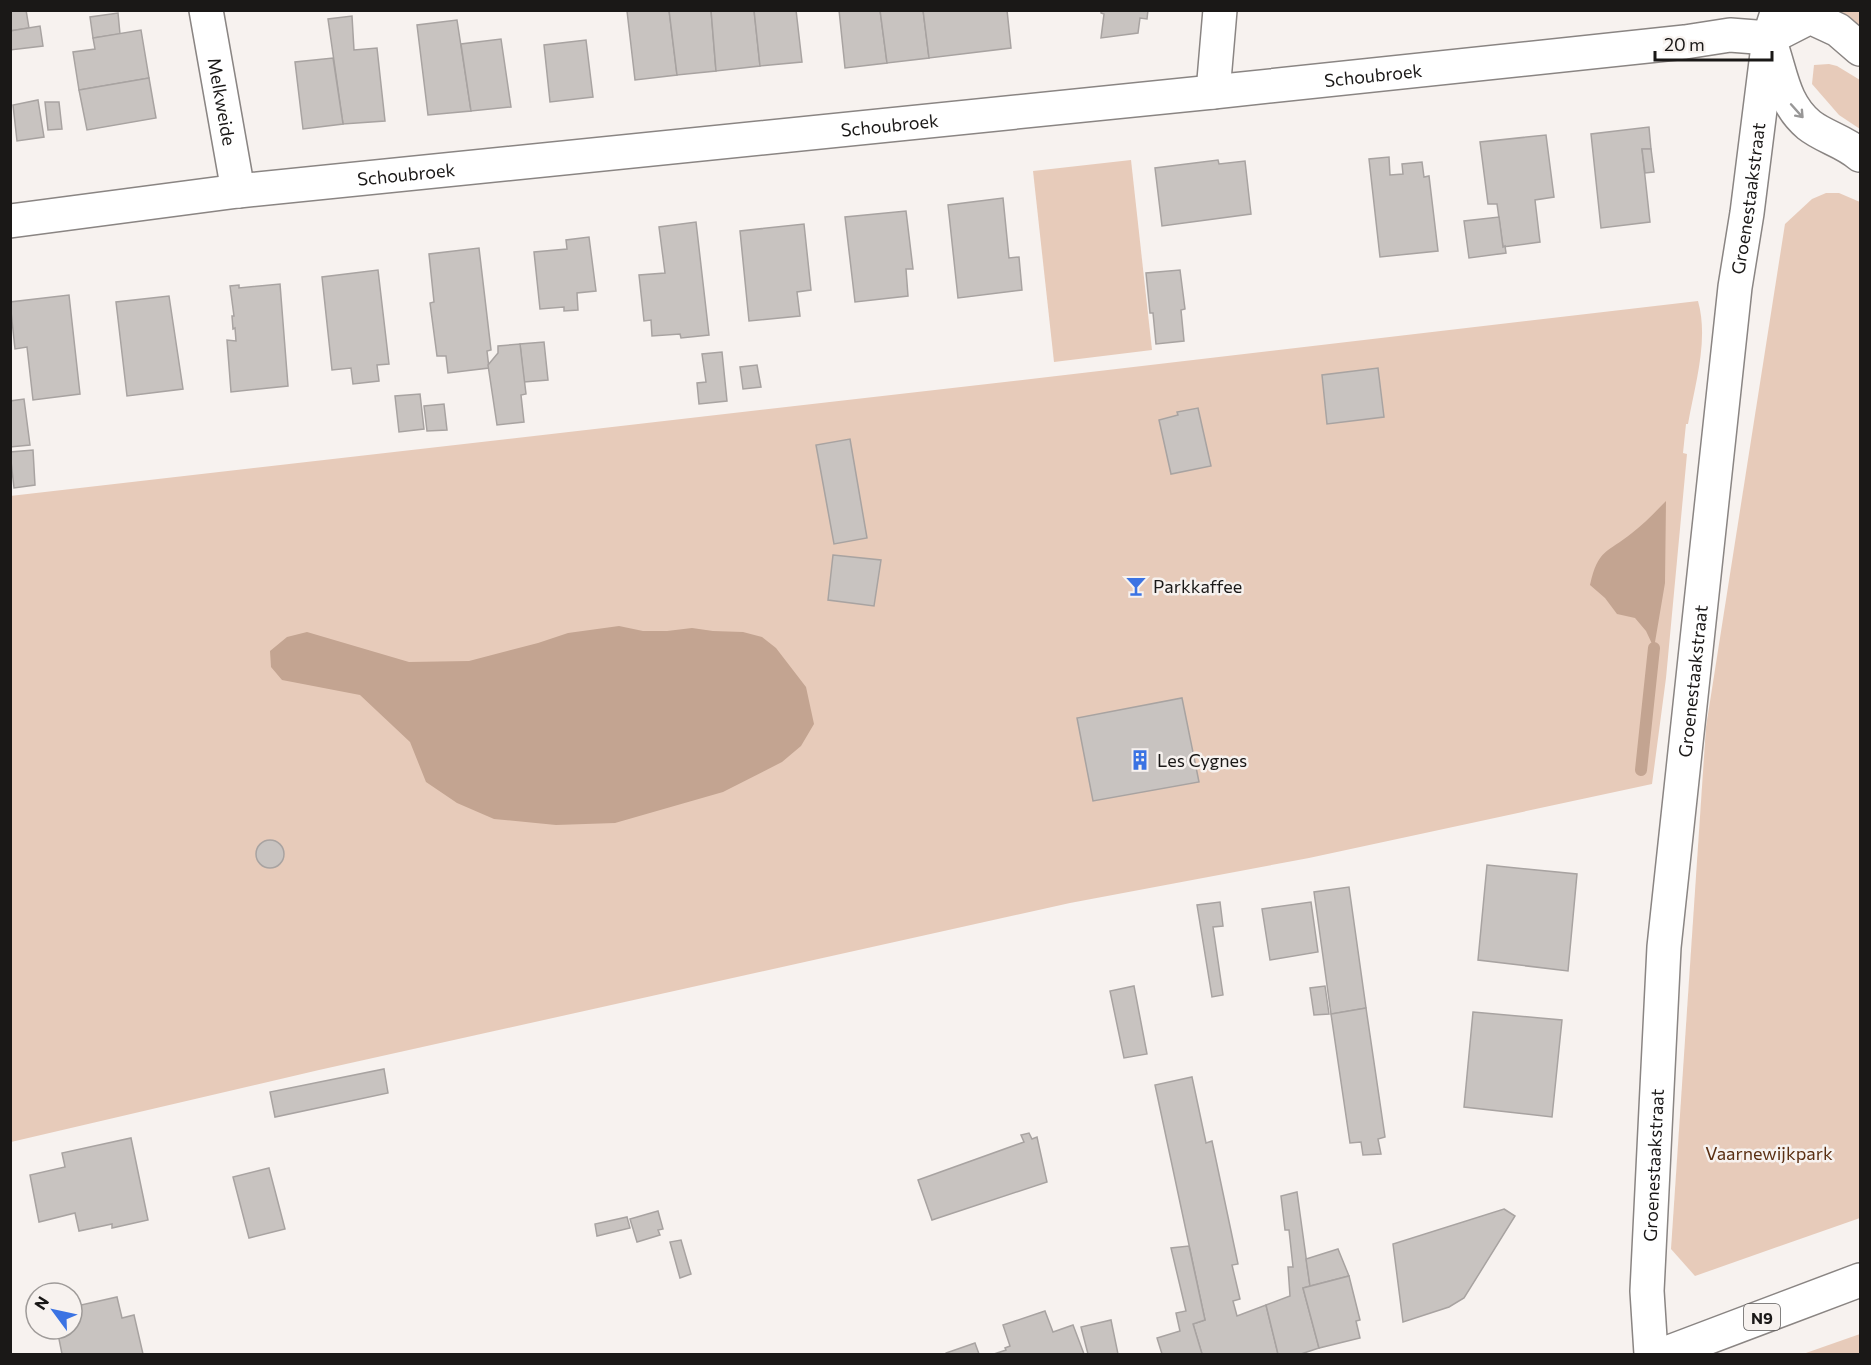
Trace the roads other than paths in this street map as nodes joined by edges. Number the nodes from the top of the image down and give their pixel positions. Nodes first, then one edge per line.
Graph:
1 (206, 10) edge
2 (1220, 10) edge
3 (1774, 24) edge
4 (1860, 49) edge
5 (1213, 92) junction
6 (1860, 155) edge
7 (238, 191) junction
8 (10, 221) edge
9 (1860, 1280) edge
10 (1651, 1354) edge
11 (1664, 1354) edge

1 - 7 street, Melkweide
2 - 5 street
3 - 4 street
3 - 5 street, Schoubroek
3 -> 6 street
3 - 10 street, Groenestaakstraat
5 - 7 street, Schoubroek
7 - 8 street, Schoubroek
9 - 11 street, N9

